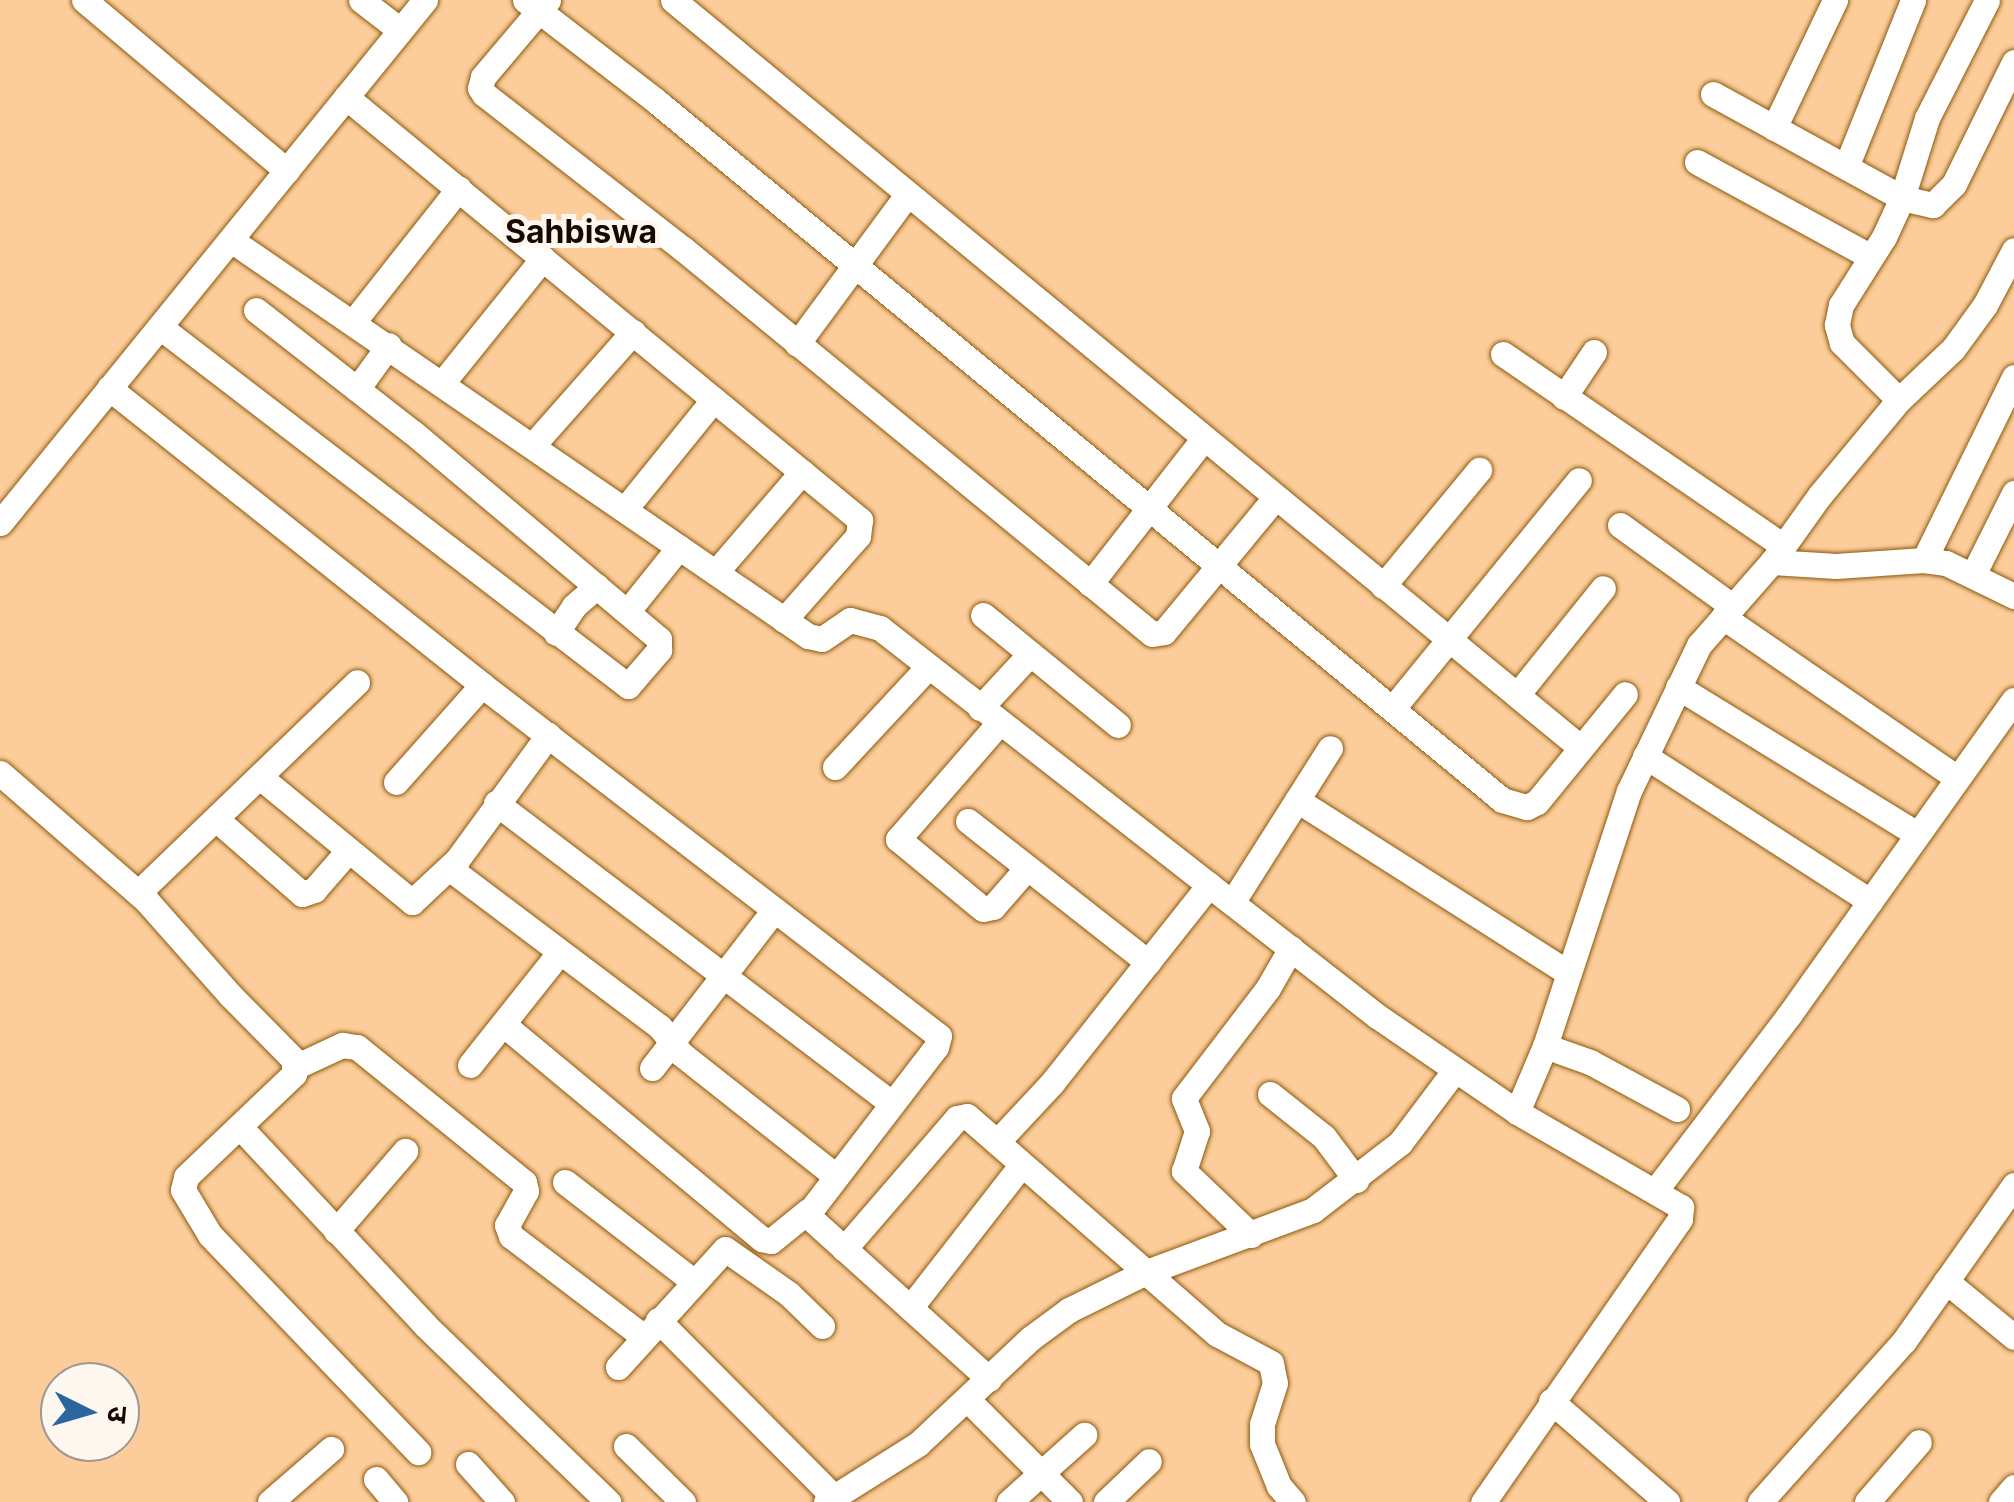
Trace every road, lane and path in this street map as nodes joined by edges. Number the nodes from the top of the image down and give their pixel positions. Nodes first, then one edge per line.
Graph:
1 (84, 0) edge
2 (361, 0) edge
3 (425, 0) edge
4 (672, 0) edge
5 (1835, 0) edge
6 (1913, 0) edge
7 (1999, 2) edge
8 (537, 4) edge
9 (400, 30) junction
10 (2014, 62) edge
11 (1713, 94) dead end
12 (346, 96) junction
13 (1774, 128) junction
14 (1697, 162) dead end
15 (1846, 168) junction
16 (287, 170) junction
17 (459, 188) junction
18 (907, 195) junction
19 (1902, 198) junction
20 (231, 240) junction
21 (2014, 250) edge
22 (1871, 257) junction
23 (543, 258) junction
24 (854, 264) junction
25 (256, 310) dead end
26 (354, 321) junction
27 (160, 327) junction
28 (633, 332) junction
29 (797, 344) junction
30 (389, 345) junction
31 (1594, 352) dead end
32 (1503, 354) dead end
33 (2014, 377) edge
34 (442, 382) junction
35 (109, 388) junction
36 (357, 389) junction
37 (1564, 398) junction
38 (714, 399) junction
39 (1898, 400) junction
40 (1204, 438) junction
41 (533, 445) junction
42 (1478, 470) dead end
43 (802, 472) junction
44 (1580, 480) dead end
45 (2014, 492) edge
46 (1275, 498) junction
47 (1150, 507) junction
48 (625, 509) junction
49 (0, 523) edge
50 (1620, 525) dead end
51 (679, 546) junction
52 (1777, 553) junction
53 (1924, 560) junction
54 (1220, 565) junction
55 (716, 572) junction
56 (1974, 575) junction
57 (1090, 584) junction
58 (597, 586) junction
59 (1383, 586) junction
60 (1604, 588) dead end
61 (2014, 596) edge
62 (626, 612) junction
63 (1727, 612) junction
64 (983, 615) dead end
65 (784, 620) junction
66 (556, 633) junction
67 (1449, 640) junction
68 (1030, 654) junction
69 (928, 666) junction
70 (356, 682) dead end
71 (482, 685) junction
72 (1678, 687) junction
73 (1625, 694) dead end
74 (1517, 696) junction
75 (2014, 700) edge
76 (1393, 708) junction
77 (989, 716) junction
78 (1118, 725) dead end
79 (548, 736) junction
80 (1330, 748) dead end
81 (1581, 748) junction
82 (1645, 756) junction
83 (835, 767) dead end
84 (0, 773) edge
85 (260, 777) junction
86 (1957, 778) junction
87 (396, 782) dead end
88 (1297, 800) junction
89 (496, 803) junction
90 (216, 819) junction
91 (968, 821) dead end
92 (1917, 834) junction
93 (348, 851) junction
94 (449, 868) junction
95 (1028, 868) junction
96 (1210, 885) junction
97 (138, 893) junction
98 (1870, 901) junction
99 (1232, 902) junction
100 (774, 910) junction
101 (1291, 948) junction
102 (560, 952) junction
103 (1148, 962) junction
104 (1569, 973) junction
105 (724, 977) junction
106 (503, 1024) junction
107 (671, 1041) junction
108 (1545, 1046) junction
109 (470, 1065) dead end
110 (297, 1066) junction
111 (652, 1068) dead end
112 (1454, 1070) junction
113 (1270, 1094) dead end
114 (892, 1104) junction
115 (1677, 1109) dead end
116 (1517, 1112) junction
117 (240, 1127) junction
118 (996, 1142) junction
119 (405, 1152) dead end
120 (1022, 1164) junction
121 (836, 1176) junction
122 (1356, 1180) junction
123 (565, 1182) dead end
124 (2014, 1184) edge
125 (1668, 1198) junction
126 (808, 1211) junction
127 (2006, 1214) edge
128 (336, 1231) junction
129 (1251, 1235) junction
130 (844, 1250) junction
131 (1144, 1273) junction
132 (693, 1281) junction
133 (1946, 1281) junction
134 (910, 1308) junction
135 (822, 1326) dead end
136 (651, 1328) junction
137 (2014, 1337) edge
138 (618, 1367) dead end
139 (989, 1379) junction
140 (968, 1400) junction
141 (1552, 1401) junction
142 (1084, 1435) dead end
143 (1919, 1442) dead end
144 (626, 1446) dead end
145 (331, 1450) dead end
146 (418, 1452) dead end
147 (1149, 1461) dead end
148 (468, 1464) dead end
149 (1042, 1474) junction
150 (376, 1479) dead end
151 (2014, 1488) edge
152 (1882, 1497) edge
153 (830, 1500) edge
154 (270, 1502) edge
155 (395, 1502) edge
156 (502, 1502) edge
157 (608, 1502) edge
158 (683, 1502) edge
159 (1009, 1502) edge
160 (1070, 1502) edge
161 (1106, 1502) edge
162 (1292, 1502) edge
163 (1483, 1502) edge
164 (1667, 1502) edge
165 (1760, 1502) edge
166 (2000, 1502) edge

1 - 16 street
2 - 9 street
3 - 9 street
4 - 18 street
5 - 13 street
6 - 15 street
7 - 19 street
8 - 24 street
8 - 29 street
9 - 12 street
10 - 19 street
11 - 13 street
12 - 16 street
12 - 17 street
13 - 15 street
14 - 22 street
15 - 19 street
16 - 20 street
17 - 23 street
17 - 26 street
18 - 24 street
18 - 40 street
19 - 22 street
20 - 26 street
20 - 27 street
21 - 39 street
22 - 39 street
23 - 28 street
23 - 34 street
24 - 29 street
24 - 47 street
25 - 36 street
26 - 30 street
27 - 35 street
27 - 66 street
28 - 38 street
28 - 41 street
29 - 57 street
30 - 34 street
30 - 36 street
31 - 37 street
32 - 37 street
33 - 53 street
34 - 41 street
35 - 49 street
35 - 71 street
36 - 58 street
37 - 52 street
38 - 43 street
38 - 48 street
39 - 52 street
40 - 46 street
40 - 47 street
41 - 48 street
42 - 59 street
43 - 55 street
43 - 65 street
44 - 67 street
45 - 56 street
46 - 54 street
46 - 59 street
47 - 54 street
47 - 57 street
48 - 51 street
50 - 63 street
51 - 55 street
51 - 62 street
52 - 53 street
52 - 63 street
53 - 56 street
54 - 57 street
54 - 76 street
55 - 65 street
56 - 61 street
58 - 62 street
58 - 66 street
59 - 67 street
60 - 74 street
62 - 66 street
63 - 72 street
63 - 86 street
64 - 68 street
65 - 69 street
67 - 74 street
67 - 76 street
68 - 77 street
68 - 78 street
69 - 77 street
69 - 83 street
70 - 85 street
71 - 79 street
71 - 87 street
72 - 82 street
72 - 92 street
73 - 81 street
74 - 81 street
75 - 86 street
76 - 81 street
77 - 95 street
77 - 96 street
79 - 89 street
79 - 100 street
80 - 88 street
82 - 98 street
82 - 104 street
84 - 97 street
85 - 90 street
85 - 93 street
86 - 92 street
88 - 99 street
88 - 104 street
89 - 94 street
89 - 105 street
90 - 93 street
90 - 97 street
91 - 95 street
92 - 98 street
93 - 94 street
94 - 102 street
95 - 103 street
96 - 99 street
96 - 103 street
97 - 110 street
98 - 125 street
99 - 101 street
100 - 105 street
100 - 114 street
101 - 112 street
101 - 129 street
102 - 106 street
102 - 107 street
103 - 118 street
104 - 108 street
105 - 107 street
105 - 114 street
106 - 109 street
106 - 126 street
107 - 111 street
107 - 121 street
108 - 115 street
108 - 116 street
110 - 117 street
110 - 136 street
112 - 116 street
112 - 122 street
113 - 122 street
114 - 121 street
116 - 125 street
117 - 128 street
117 - 146 street
118 - 120 street
118 - 130 street
119 - 128 street
120 - 131 street
120 - 134 street
121 - 126 street
122 - 129 street
123 - 132 street
124 - 127 street
125 - 141 street
126 - 130 street
127 - 133 street
128 - 157 street
129 - 131 street
130 - 134 street
131 - 139 street
131 - 162 street
132 - 135 street
132 - 136 street
133 - 137 street
133 - 165 street
134 - 139 street
136 - 138 street
136 - 153 street
139 - 140 street
140 - 149 street
140 - 153 street
141 - 163 street
141 - 164 street
142 - 149 street
143 - 152 street
144 - 158 street
145 - 154 street
147 - 161 street
148 - 156 street
149 - 159 street
149 - 160 street
150 - 155 street
151 - 166 street

